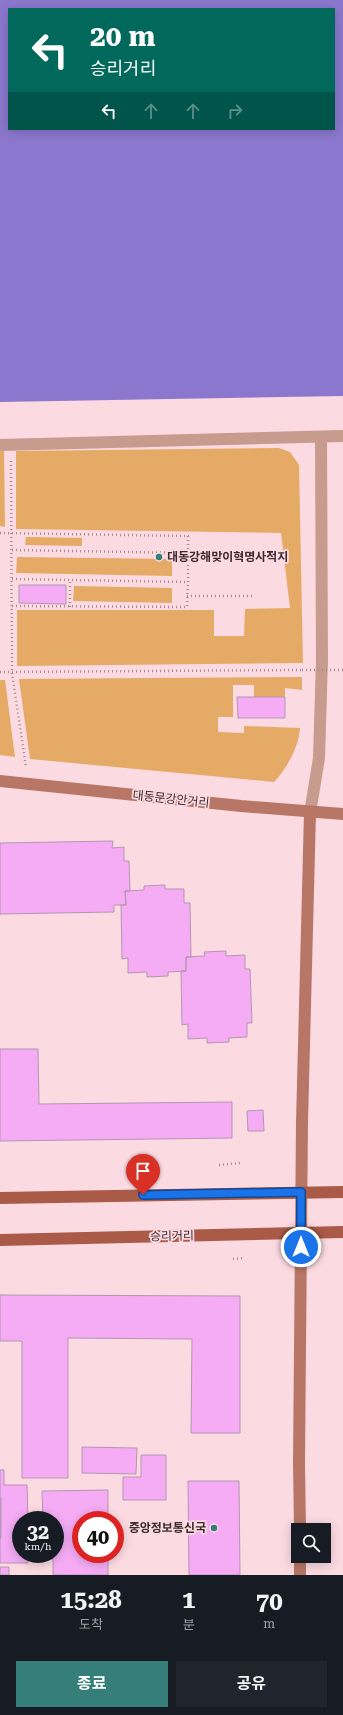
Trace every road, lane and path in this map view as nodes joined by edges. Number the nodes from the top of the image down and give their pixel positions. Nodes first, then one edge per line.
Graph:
1 (343, 436) edge
2 (321, 437) junction
3 (5, 445) edge
4 (0, 533) edge
5 (11, 534) junction
6 (12, 550) junction
7 (188, 553) junction
8 (12, 580) junction
9 (70, 580) junction
10 (188, 582) junction
11 (187, 596) junction
12 (253, 596) dead end
13 (12, 606) junction
14 (70, 607) junction
15 (343, 670) edge
16 (0, 672) edge
17 (12, 673) junction
18 (26, 767) dead end
19 (0, 780) edge
20 (310, 813) junction
21 (343, 814) edge
22 (240, 1163) dead end
23 (220, 1165) dead end
24 (301, 1192) junction
25 (343, 1192) edge
26 (0, 1198) edge
27 (301, 1232) junction
28 (343, 1232) edge
29 (0, 1240) edge
30 (245, 1258) dead end
31 (233, 1259) dead end
32 (300, 1523) edge
33 (300, 1563) edge
34 (300, 1575) edge

1 - 2 street
2 - 3 street
2 - 20 street
3 - 5 path
4 - 5 path
5 - 6 path
5 - 7 path
6 - 7 path
6 - 8 path
7 - 10 path
8 - 9 path
8 - 13 path
9 - 10 path
9 - 14 path
10 - 11 path
11 - 12 path
11 - 14 path
13 - 14 path
13 - 17 path
15 - 17 path, bridge
16 - 17 path
17 - 18 path
19 - 20 street, 대동문강안거리
20 - 21 street, 대동문강안거리
20 - 24 street
22 - 23 path
24 - 25 main road
24 - 26 main road
24 - 27 street
27 - 28 main road, 승리거리
27 - 29 main road, 승리거리
27 - 32 street
30 - 31 path
33 - 34 street

